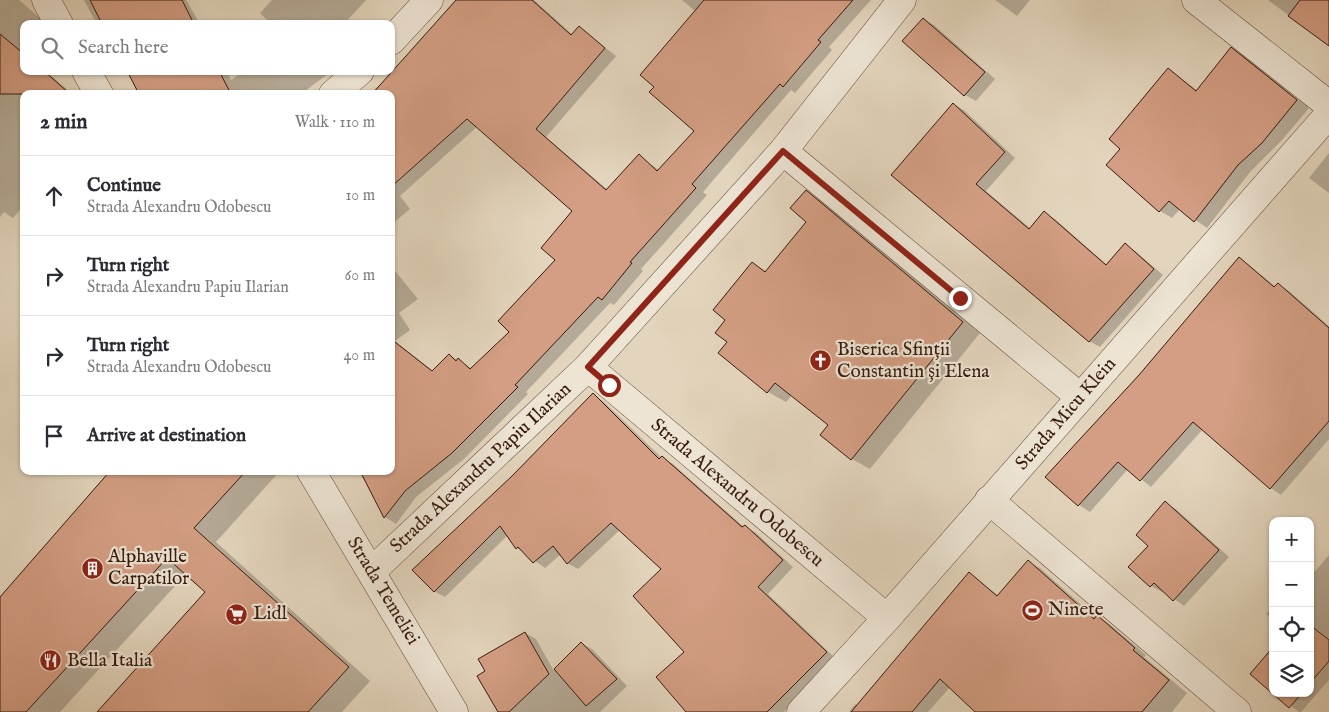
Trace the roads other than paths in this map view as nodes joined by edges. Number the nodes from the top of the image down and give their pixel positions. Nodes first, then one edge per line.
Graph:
1 (46, 0) edge
2 (429, 0) edge
3 (902, 0) edge
4 (1196, 0) edge
5 (57, 20) edge
6 (395, 37) edge
7 (88, 75) edge
8 (355, 75) edge
9 (97, 90) edge
10 (338, 90) edge
11 (1329, 105) edge
12 (1329, 114) edge
13 (783, 151) junction
14 (588, 367) junction
15 (1080, 398) junction
16 (313, 475) edge
17 (989, 500) junction
18 (372, 571) junction
19 (887, 618) junction
20 (454, 712) edge
21 (801, 712) edge
22 (1237, 712) edge

1 - 5 street
2 - 6 street
3 - 13 street, Strada Alexandru Papiu Ilarian
4 - 11 street
7 - 9 street
8 - 10 street
12 - 15 street, Strada Micu Klein
13 - 14 street, Strada Alexandru Papiu Ilarian
13 - 15 street
14 - 18 street, Strada Alexandru Papiu Ilarian
14 - 19 street, Strada Alexandru Odobescu
15 - 17 street, Strada Micu Klein
16 - 18 street, Strada Temeliei
17 - 19 street, Strada Micu Klein
17 - 22 street
18 - 20 street, Strada Temeliei
19 - 21 street, Strada Micu Klein

